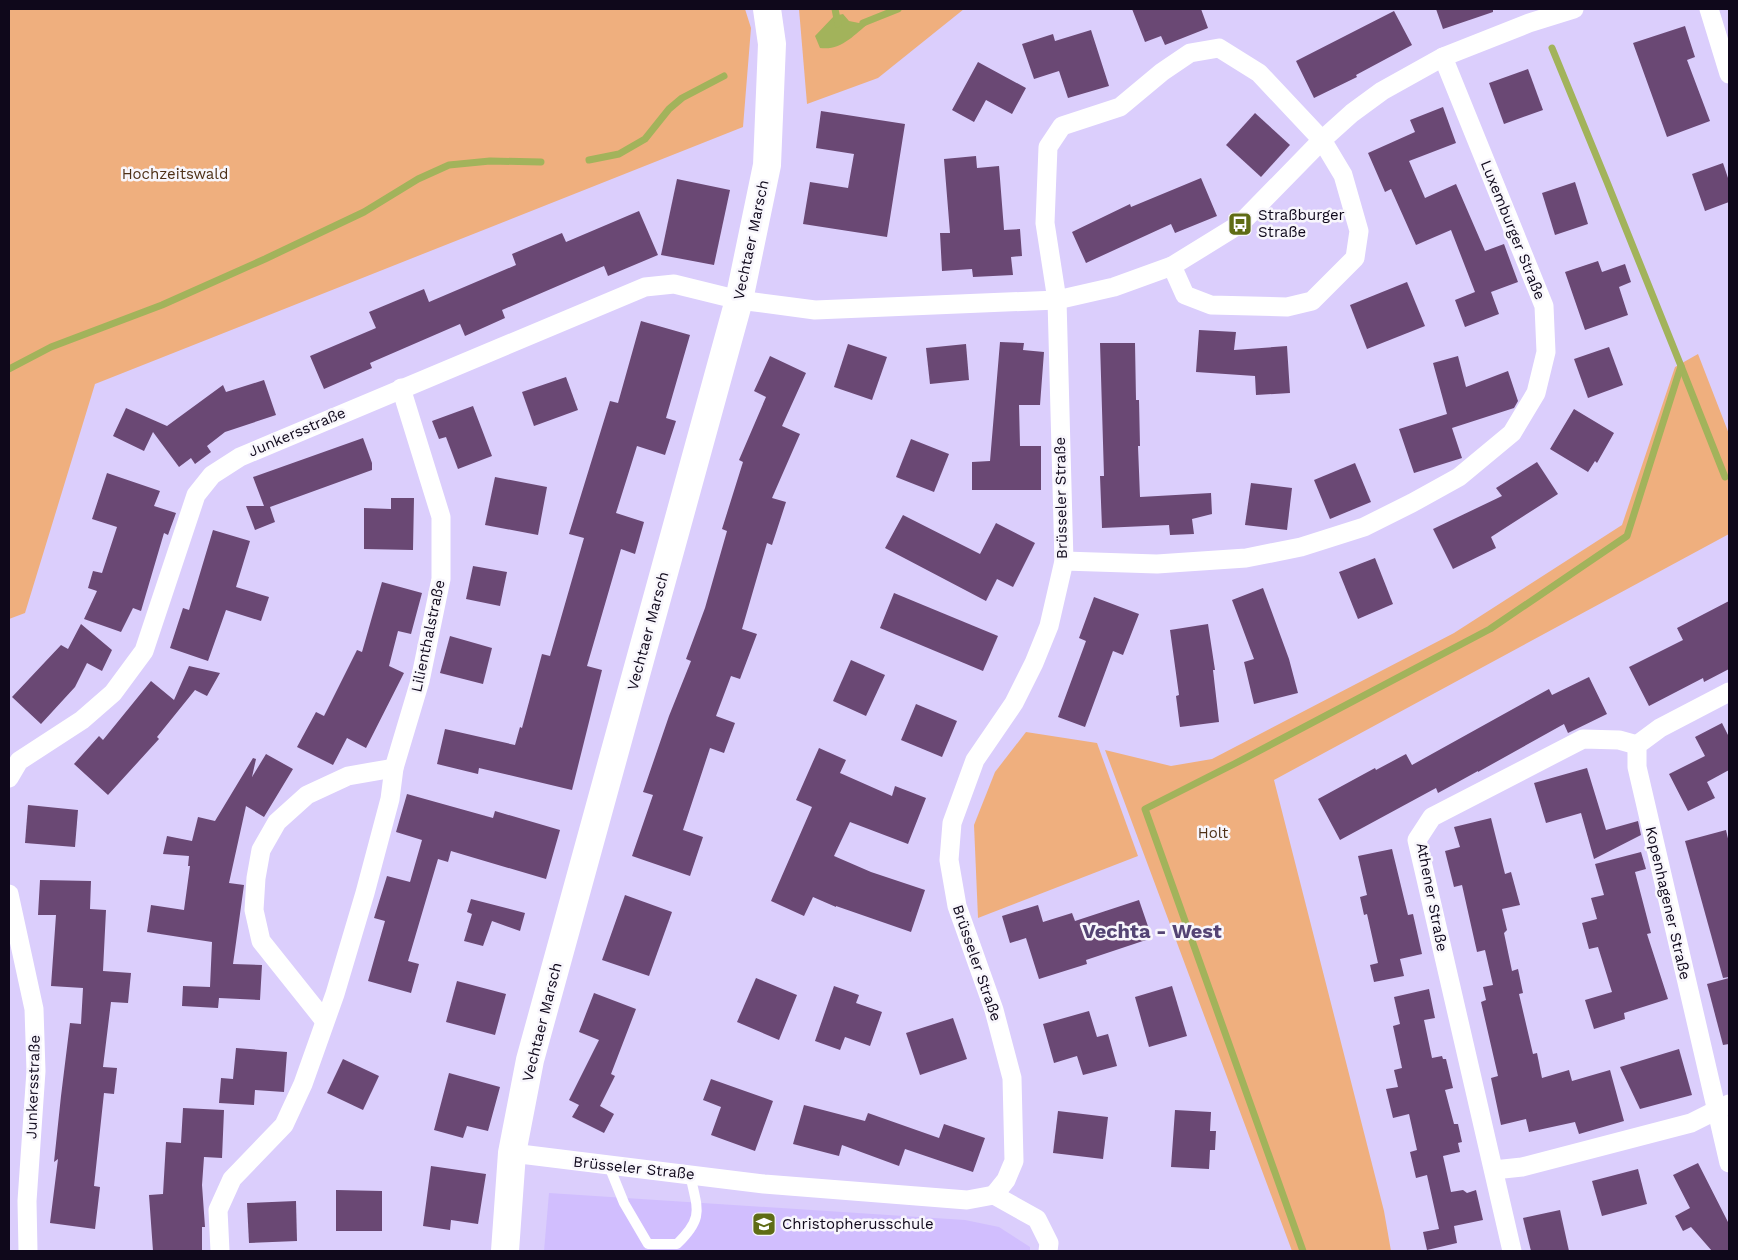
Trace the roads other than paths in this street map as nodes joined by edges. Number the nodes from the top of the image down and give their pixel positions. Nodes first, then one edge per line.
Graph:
1 (768, 9) edge
2 (1574, 9) edge
3 (1709, 9) edge
4 (1443, 57) junction
5 (1729, 74) edge
6 (1322, 140) junction
7 (1172, 266) junction
8 (739, 300) junction
9 (1057, 300) junction
10 (401, 388) junction
11 (1064, 561) junction
12 (1729, 692) edge
13 (1637, 745) junction
14 (394, 768) junction
15 (9, 778) edge
16 (9, 894) edge
17 (324, 1020) junction
18 (1723, 1107) edge
19 (512, 1153) junction
20 (1729, 1163) edge
21 (609, 1166) junction
22 (1494, 1170) junction
23 (690, 1174) junction
24 (994, 1194) junction
25 (28, 1251) edge
26 (220, 1251) edge
27 (505, 1251) edge
28 (1048, 1251) edge
29 (1512, 1251) edge

1 - 8 street, Vechtaer Marsch
2 - 4 street
3 - 5 street
4 - 6 street
4 - 11 street, Luxemburger Straße
6 - 7 street
6 - 7 street
6 - 9 street
7 - 9 street
8 - 9 street
8 - 10 street, Junkersstraße
8 - 19 street, Vechtaer Marsch
9 - 11 street, Brüsseler Straße
10 - 14 street, Lilienthalstraße
10 - 15 street, Junkersstraße
11 - 24 street, Brüsseler Straße
12 - 13 street
13 - 18 street, Kopenhagener Straße
13 - 22 street, Athener Straße
14 - 17 street, Lilienthalstraße
14 - 17 street
16 - 25 street, Junkersstraße
17 - 26 street, Lilienthalstraße
18 - 20 street, Kopenhagener Straße
18 - 22 street
19 - 21 street, Brüsseler Straße
19 - 27 street, Vechtaer Marsch
21 - 23 street, Brüsseler Straße
21 - 23 lane
22 - 29 street, Athener Straße
23 - 24 street, Brüsseler Straße
24 - 28 street

